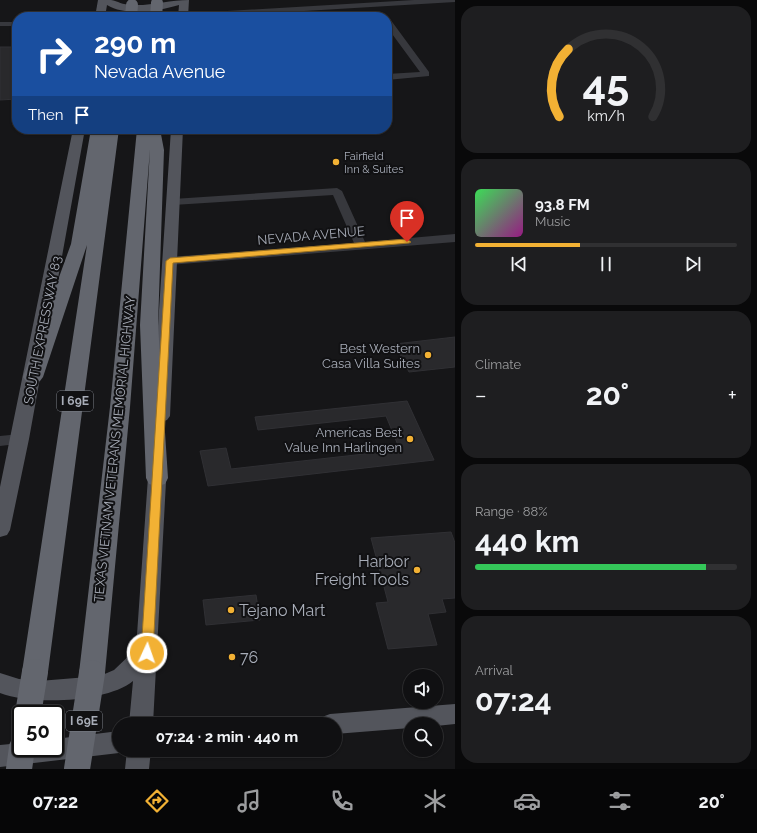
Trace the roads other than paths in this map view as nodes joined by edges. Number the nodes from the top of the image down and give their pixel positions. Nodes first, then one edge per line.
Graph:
1 (103, 0) edge
2 (107, 0) edge
3 (180, 0) edge
4 (184, 0) edge
5 (455, 0) edge
6 (157, 1) edge
7 (132, 2) edge
8 (376, 5) junction
9 (101, 12) edge
10 (131, 12) edge
11 (156, 12) edge
12 (183, 12) edge
13 (298, 12) edge
14 (381, 12) edge
15 (0, 24) edge
16 (12, 24) edge
17 (392, 27) edge
18 (392, 77) edge
19 (78, 134) edge
20 (97, 134) edge
21 (111, 134) edge
22 (144, 134) edge
23 (154, 134) edge
24 (177, 134) edge
25 (173, 202) junction
26 (455, 238) edge
27 (361, 245) junction
28 (170, 261) junction
29 (33, 377) junction
30 (20, 439) junction
31 (0, 441) edge
32 (157, 478) junction
33 (0, 530) edge
34 (147, 653) junction
35 (0, 683) edge
36 (30, 705) edge
37 (455, 714) edge
38 (142, 717) edge
39 (342, 723) edge
40 (112, 743) edge
41 (0, 756) edge
42 (21, 757) edge
43 (138, 757) edge
44 (19, 769) edge
45 (77, 769) edge
46 (137, 769) edge

1 - 9 main road
2 - 3 main road
4 - 12 main road
5 - 8 street
6 - 11 highway, bridge
7 - 10 highway, bridge
8 - 13 street
8 - 14 street
15 - 16 street
17 - 18 street
19 - 29 main road, SOUTH EXPRESSWAY 83
20 - 29 highway
21 - 36 highway, I 69E, bridge
22 - 45 highway, TEXAS VIETNAM VETERANS MEMORIAL HIGHWAY / I 69E, bridge
23 - 32 highway
24 - 25 main road
25 - 27 street
25 - 28 main road
26 - 27 street, NEVADA AVENUE
27 - 28 street, NEVADA AVENUE
28 - 32 main road
29 - 30 main road, SOUTH EXPRESSWAY 83
30 - 31 street
30 - 33 main road, SOUTH EXPRESSWAY 83
32 - 34 main road
34 - 35 main road
34 - 38 main road
37 - 39 main road
40 - 41 main road
42 - 44 highway, bridge
43 - 46 main road

